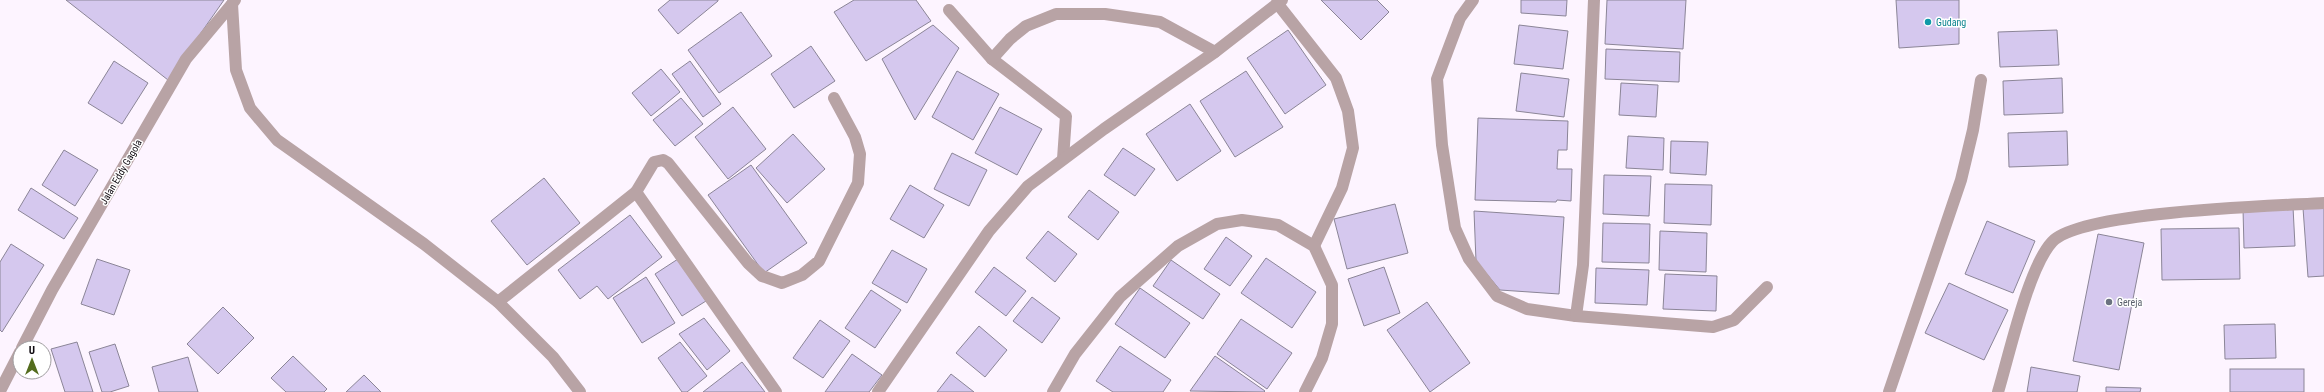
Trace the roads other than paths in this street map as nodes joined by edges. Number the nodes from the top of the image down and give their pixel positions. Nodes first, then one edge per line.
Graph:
1 (1473, 0) edge
2 (1594, 0) edge
3 (234, 2) edge
4 (1279, 2) edge
5 (949, 10) dead end
6 (1215, 52) junction
7 (992, 59) junction
8 (1981, 80) dead end
9 (834, 98) dead end
10 (1063, 159) junction
11 (636, 192) junction
12 (2324, 203) edge
13 (1314, 246) junction
14 (1767, 287) dead end
15 (498, 302) junction
16 (1576, 316) junction
17 (26, 340) edge
18 (12, 368) edge
19 (0, 391) edge
20 (580, 392) edge
21 (776, 392) edge
22 (878, 392) edge
23 (1053, 392) edge
24 (1305, 392) edge
25 (1889, 392) edge
26 (1998, 392) edge

1 - 16 street
2 - 16 street
3 - 15 street
3 - 17 street, Jalan Eddy Gagola
4 - 6 street
4 - 13 street
5 - 7 street
6 - 7 street
6 - 10 street
7 - 10 street
8 - 25 street
9 - 11 street
10 - 22 street
11 - 15 street
11 - 21 street
12 - 26 street
13 - 23 street
13 - 24 street
14 - 16 street
15 - 20 street
18 - 19 street

